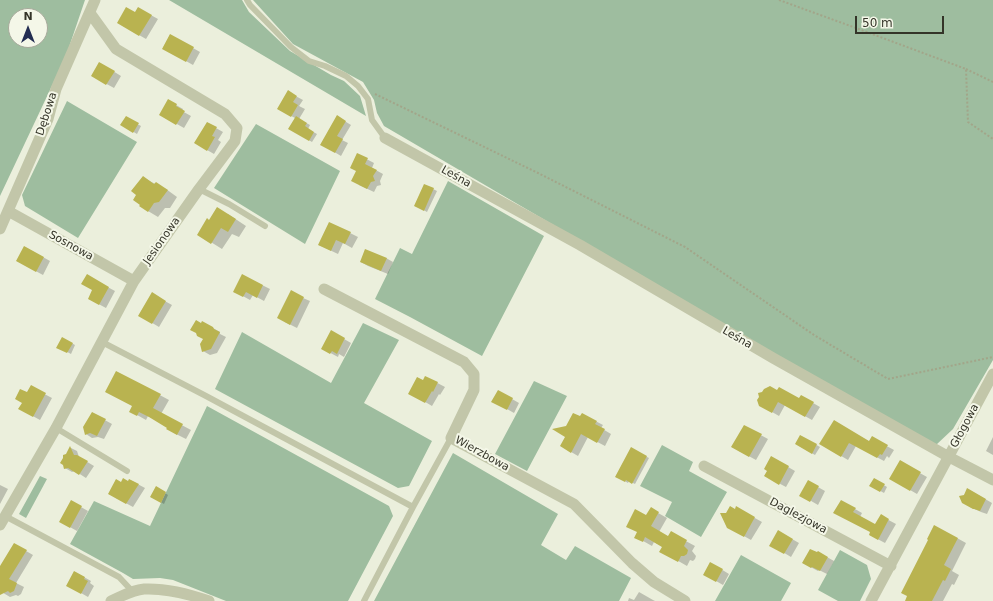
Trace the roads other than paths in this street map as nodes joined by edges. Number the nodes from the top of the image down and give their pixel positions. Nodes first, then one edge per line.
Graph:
1 (95, 0) edge
2 (247, 0) edge
3 (90, 13) junction
4 (385, 138) joint
5 (199, 188) junction
6 (8, 211) junction
7 (265, 226) dead end
8 (0, 229) edge
9 (134, 281) junction
10 (324, 289) dead end
11 (102, 342) junction
12 (993, 374) edge
13 (56, 428) junction
14 (451, 438) junction
15 (949, 457) junction
16 (704, 466) dead end
17 (127, 471) dead end
18 (993, 480) edge
19 (413, 507) junction
20 (3, 521) edge
21 (891, 566) junction
22 (132, 592) junction
23 (111, 601) edge
24 (209, 601) edge
25 (364, 601) edge
26 (685, 601) edge
27 (872, 601) edge

1 - 3 street, Dębowa
2 - 4 lane
3 - 5 street, Jesionowa
3 - 6 street, Dębowa
4 - 15 street, Leśna
5 - 7 lane
5 - 9 street, Jesionowa
6 - 8 street, Dębowa
6 - 9 street, Sosnowa
9 - 11 street, Jesionowa
10 - 14 street, Wierzbowa
11 - 13 street, Jesionowa
11 - 19 lane
12 - 15 street, Głogowa
13 - 17 lane
13 - 20 street, Jesionowa
14 - 19 lane
14 - 26 street, Wierzbowa
15 - 18 street, Leśna
15 - 21 street
16 - 21 street, Daglezjowa
19 - 25 lane
20 - 22 lane
21 - 27 street
22 - 23 street
22 - 24 street

